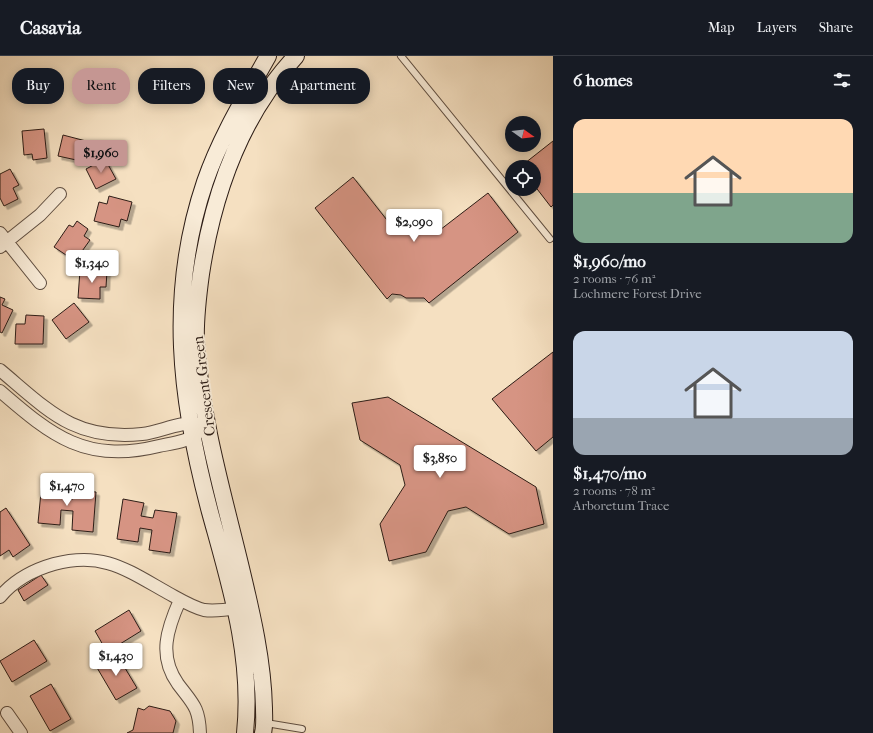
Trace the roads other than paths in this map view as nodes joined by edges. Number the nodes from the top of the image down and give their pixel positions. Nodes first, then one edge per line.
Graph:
1 (268, 56) edge
2 (296, 56) edge
3 (401, 56) edge
4 (60, 194) dead end
5 (550, 239) dead end
6 (2, 240) edge
7 (40, 283) dead end
8 (0, 370) edge
9 (0, 391) edge
10 (189, 423) junction
11 (207, 425) junction
12 (192, 439) junction
13 (0, 597) edge
14 (180, 600) junction
15 (243, 607) junction
16 (7, 714) dead end
17 (264, 728) edge
18 (302, 729) dead end
19 (21, 733) edge
20 (200, 733) edge
21 (245, 733) edge

1 - 10 street, Crescent Green
2 - 11 street, Crescent Green
3 - 5 lane
4 - 6 street
6 - 7 street
8 - 10 street
9 - 12 street
10 - 11 street
10 - 12 street, Crescent Green
11 - 12 street
11 - 15 street, Crescent Green
12 - 15 street, Crescent Green
13 - 14 street
14 - 15 street
14 - 20 street
15 - 17 street, Crescent Green
15 - 21 street, Crescent Green
16 - 19 street
17 - 18 lane

